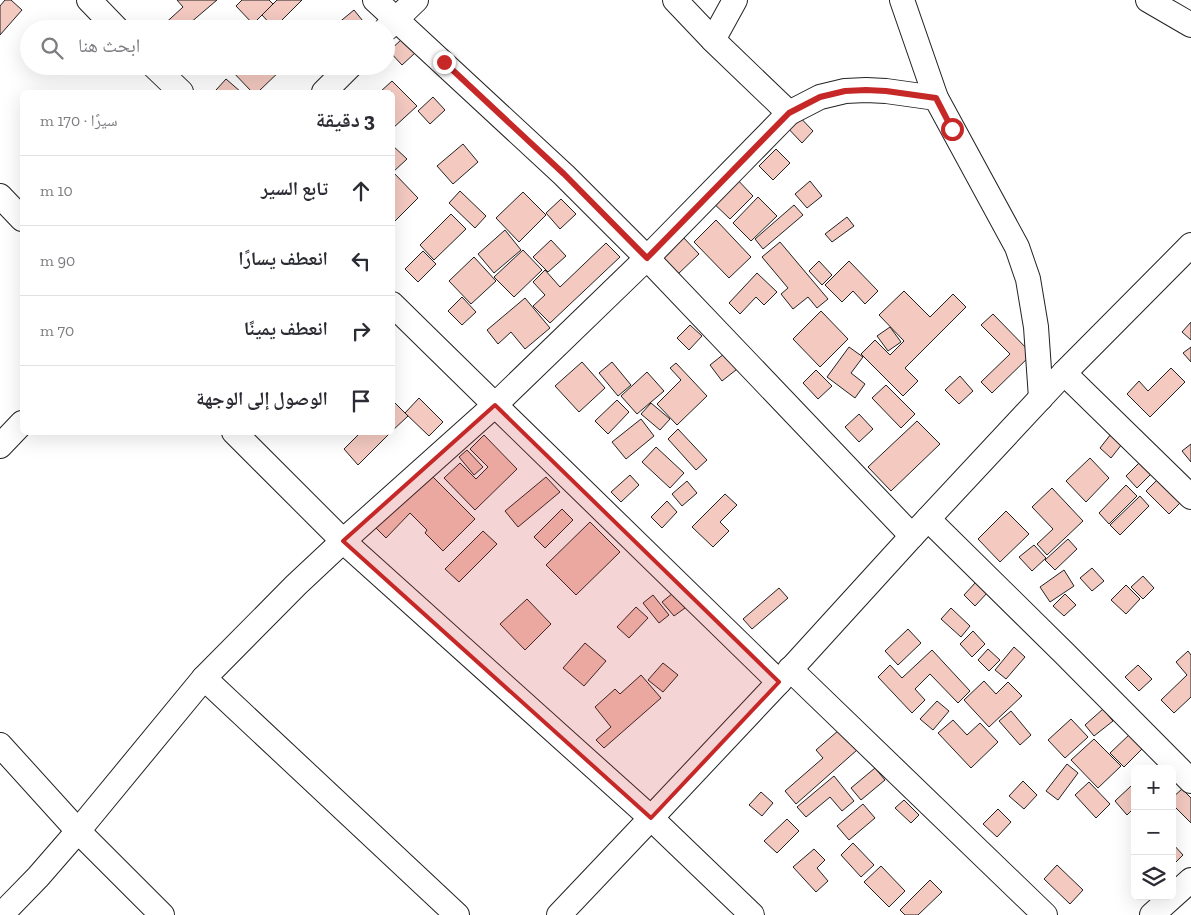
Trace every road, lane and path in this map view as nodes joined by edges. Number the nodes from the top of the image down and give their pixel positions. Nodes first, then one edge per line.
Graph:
1 (89, 0) edge
2 (375, 0) edge
3 (416, 0) edge
4 (675, 0) edge
5 (735, 0) edge
6 (902, 0) edge
7 (1148, 0) edge
8 (108, 20) edge
9 (388, 20) edge
10 (395, 20) edge
11 (1191, 25) edge
12 (395, 27) edge
13 (713, 40) junction
14 (163, 75) edge
15 (341, 75) edge
16 (178, 90) edge
17 (326, 90) edge
18 (936, 98) junction
19 (789, 113) junction
20 (0, 196) edge
21 (20, 217) edge
22 (1191, 245) edge
23 (647, 258) junction
24 (395, 307) edge
25 (1064, 373) junction
26 (1041, 398) junction
27 (495, 405) junction
28 (20, 425) edge
29 (237, 435) edge
30 (0, 446) edge
31 (1191, 497) edge
32 (928, 519) junction
33 (912, 536) junction
34 (343, 541) junction
35 (784, 675) junction
36 (204, 678) junction
37 (0, 745) edge
38 (1191, 781) edge
39 (651, 818) junction
40 (78, 830) junction
41 (1191, 880) edge
42 (1, 915) edge
43 (162, 915) edge
44 (457, 915) edge
45 (558, 915) edge
46 (752, 915) edge
47 (1045, 915) edge
48 (1152, 915) edge

1 - 8 street
2 - 9 street
3 - 10 street
4 - 13 street
5 - 13 street
6 - 18 street
7 - 11 street
12 - 23 street
13 - 19 street
14 - 16 street
15 - 17 street
18 - 19 street
18 - 26 street
19 - 23 street
20 - 21 street
22 - 25 street
23 - 27 street
23 - 33 street
24 - 27 street
25 - 26 street
25 - 31 street
26 - 32 street
27 - 34 street
27 - 35 street
28 - 30 street
29 - 34 street
32 - 33 street
32 - 38 street
33 - 35 street
34 - 36 street
34 - 39 street
35 - 39 street
35 - 47 street
36 - 40 street
36 - 44 street
37 - 40 street
39 - 45 street
39 - 46 street
40 - 42 street
40 - 43 street
41 - 48 street

